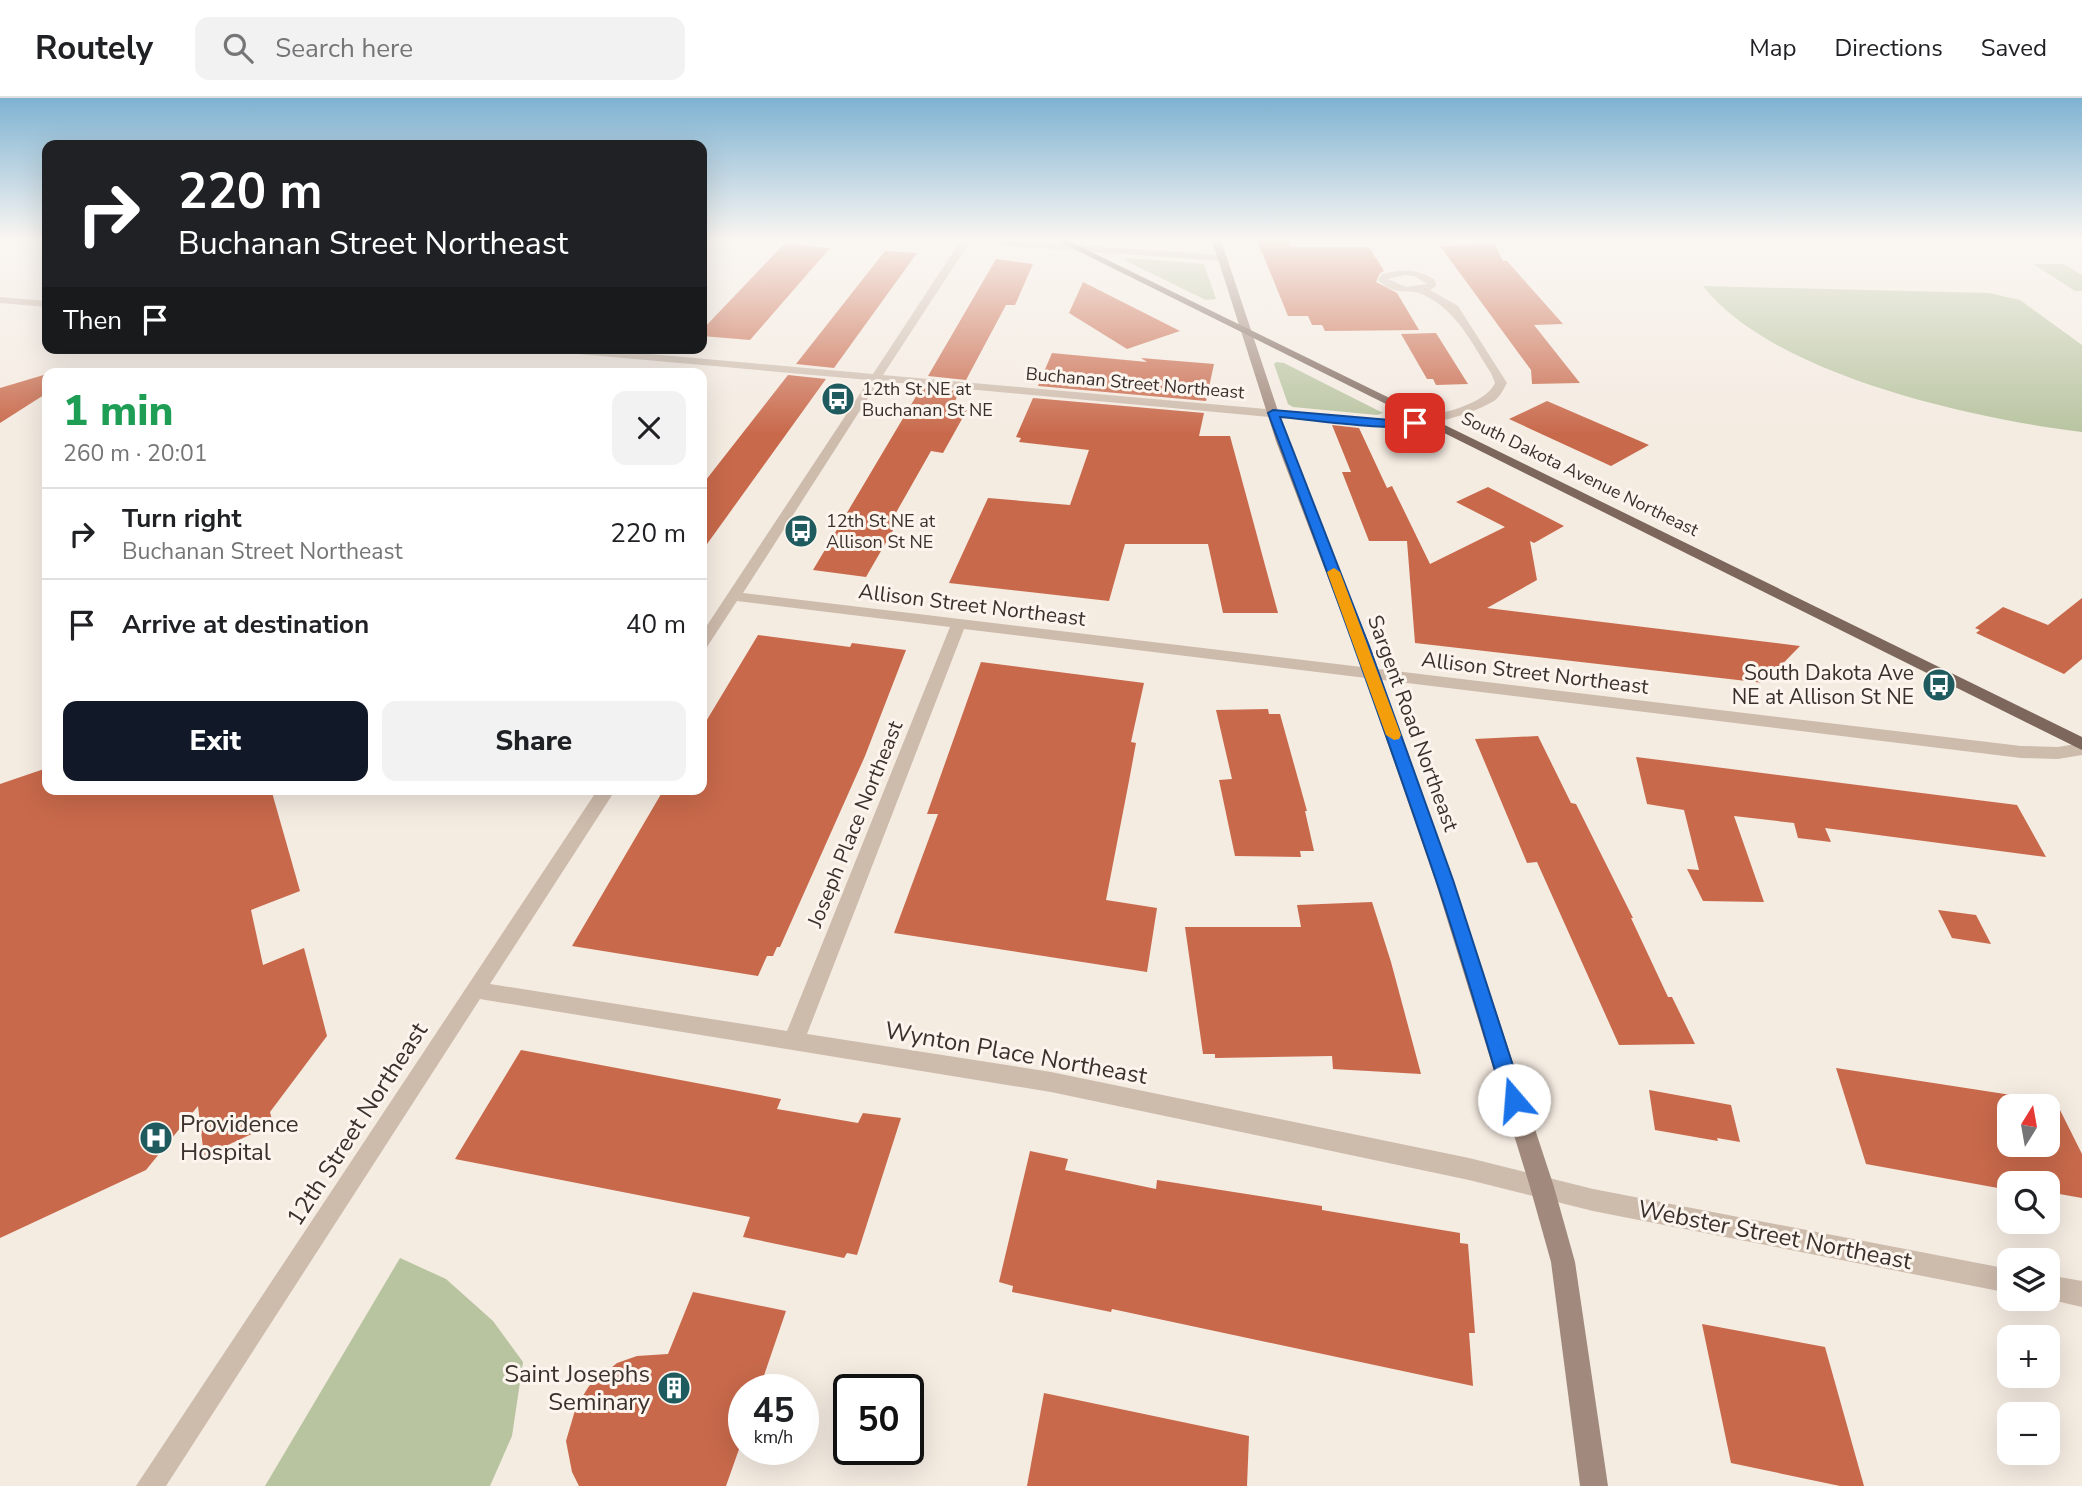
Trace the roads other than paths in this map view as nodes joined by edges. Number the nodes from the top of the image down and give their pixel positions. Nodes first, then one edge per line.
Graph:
1 (924, 305) edge
2 (1194, 305) edge
3 (1239, 305) edge
4 (1448, 305) edge
5 (1248, 331) junction
6 (611, 354) edge
7 (877, 378) junction
8 (1273, 413) junction
9 (1429, 421) junction
10 (733, 596) junction
11 (958, 625) junction
12 (707, 636) edge
13 (1372, 674) junction
14 (2082, 746) edge
15 (603, 795) edge
16 (477, 990) junction
17 (794, 1040) junction
18 (1542, 1187) junction
19 (1997, 1279) edge
20 (2060, 1290) edge
21 (2082, 1294) edge
22 (150, 1486) edge
23 (1594, 1486) edge

1 - 7 street
2 - 5 main road, South Dakota Avenue Northeast
3 - 5 main road, Sargent Road Northeast
4 - 9 street, Buchanan Street Northeast
5 - 8 main road, Sargent Road Northeast
5 - 9 main road, South Dakota Avenue Northeast
6 - 7 street, Buchanan Street Northeast
7 - 8 street, Buchanan Street Northeast
7 - 10 street
8 - 9 street, Buchanan Street Northeast
8 - 13 main road, Sargent Road Northeast
9 - 14 main road, South Dakota Avenue Northeast
10 - 11 street, Allison Street Northeast
10 - 12 street
11 - 13 street, Allison Street Northeast
11 - 17 street, Joseph Place Northeast
13 - 14 street, Allison Street Northeast
13 - 18 main road, Sargent Road Northeast
15 - 16 street, 12th Street Northeast
16 - 17 street, Wynton Place Northeast
16 - 22 street, 12th Street Northeast
17 - 18 street, Wynton Place Northeast
18 - 19 street, Webster Street Northeast
18 - 23 main road, Sargent Road Northeast
20 - 21 street

